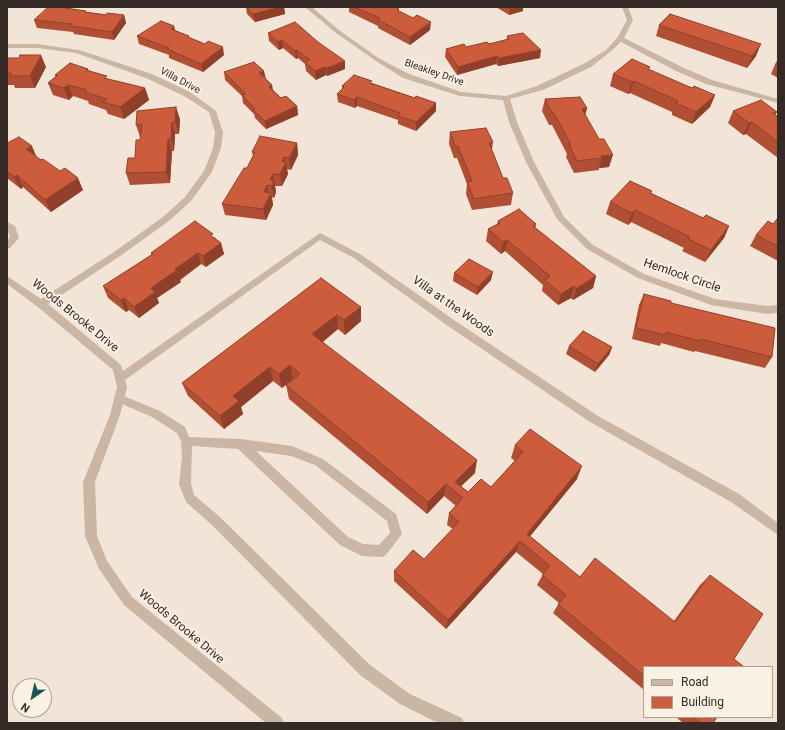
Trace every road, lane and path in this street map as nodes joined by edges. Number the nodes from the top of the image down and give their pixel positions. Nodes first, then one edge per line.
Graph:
1 (308, 7) edge
2 (625, 7) edge
3 (620, 39) junction
4 (7, 46) edge
5 (506, 98) junction
6 (778, 101) edge
7 (7, 225) edge
8 (7, 246) edge
9 (7, 279) edge
10 (41, 304) junction
11 (778, 309) edge
12 (121, 378) junction
13 (119, 398) junction
14 (186, 441) junction
15 (241, 444) junction
16 (778, 530) edge
17 (277, 723) edge
18 (457, 723) edge

1 - 5 street, Bleakley Drive
2 - 3 street, Bleakley Drive
3 - 5 street, Bleakley Drive
3 - 6 street
4 - 10 street, Villa Drive
5 - 11 street, Hemlock Circle
7 - 8 street
9 - 10 street, Woods Brooke Drive
10 - 12 street, Woods Brooke Drive
12 - 13 street, Woods Brooke Drive
12 - 16 street, Villa at the Woods
13 - 14 street
13 - 17 street, Woods Brooke Drive
14 - 15 street
14 - 18 street
15 - 15 street

